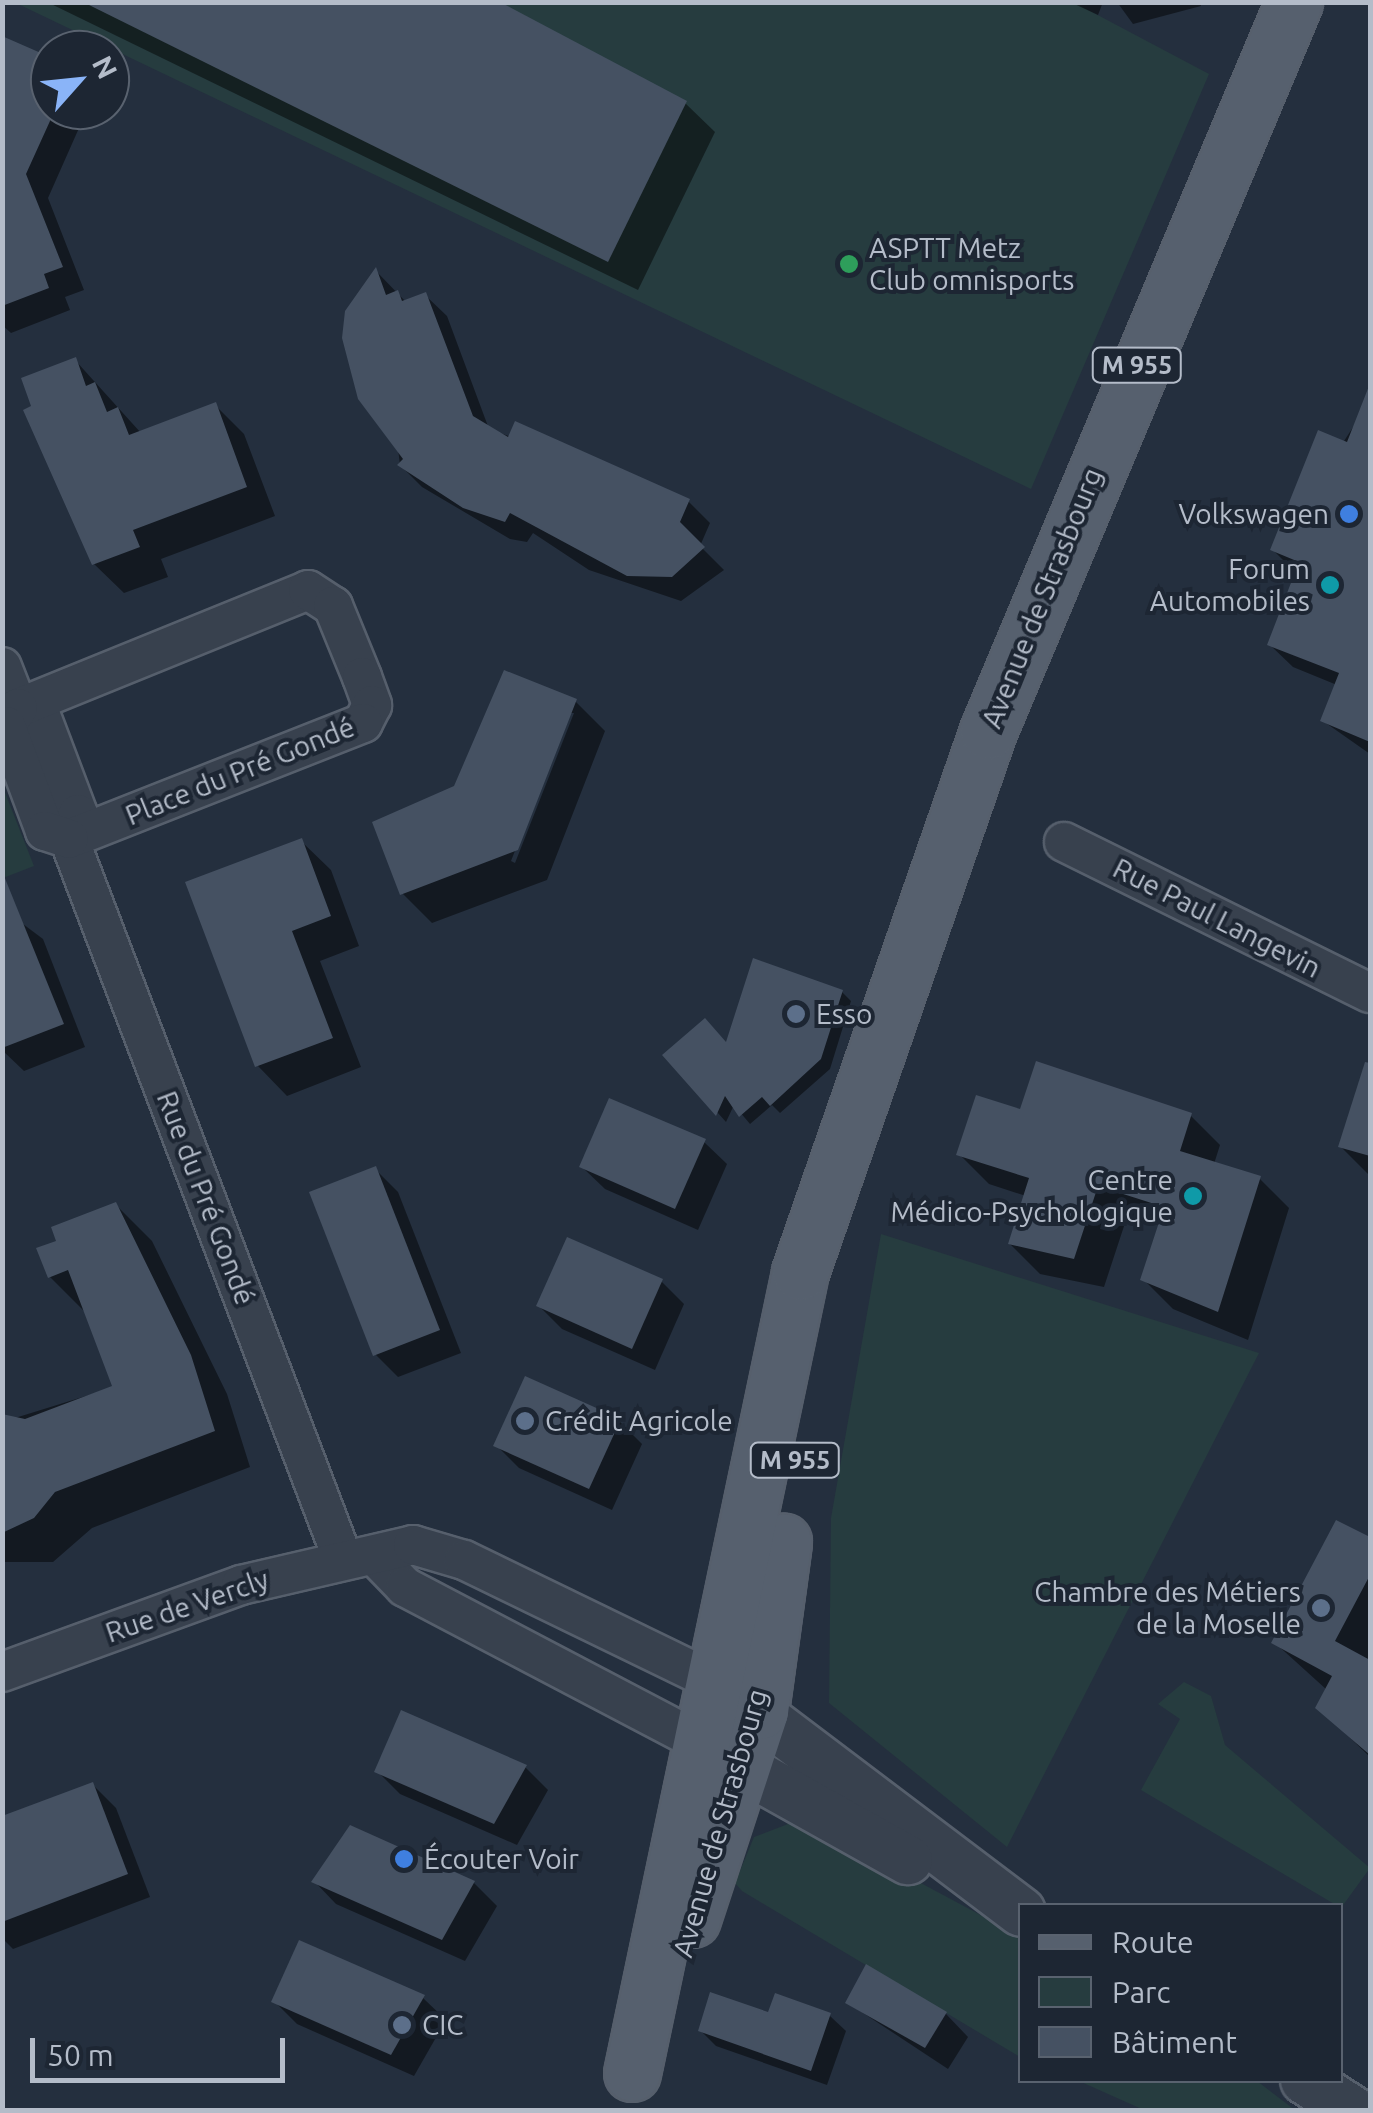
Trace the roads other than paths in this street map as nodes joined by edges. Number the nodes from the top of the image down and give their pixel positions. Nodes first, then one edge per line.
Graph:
1 (1294, 2) edge
2 (2, 667) edge
3 (18, 708) junction
4 (69, 839) junction
5 (1064, 842) dead end
6 (1370, 993) edge
7 (358, 1556) junction
8 (2, 1672) edge
9 (738, 1696) junction
10 (719, 1755) junction
11 (1018, 1911) edge
12 (1018, 1911) edge
13 (1310, 2083) edge
14 (623, 2092) edge
15 (1352, 2110) edge

1 - 9 main road, Avenue de Strasbourg / M 955
2 - 3 street, Rue du Pré Gondé
3 - 4 street, Rue du Pré Gondé
3 - 4 street, Place du Pré Gondé
4 - 7 street, Rue du Pré Gondé
5 - 6 street, Rue Paul Langevin
7 - 8 street, Rue de Vercly
7 - 9 street, Rue de Vercly
7 - 10 street
9 - 10 main road, Avenue de Strasbourg / M 955
9 - 12 street
10 - 11 street
10 - 14 main road, Avenue de Strasbourg / M 955
13 - 15 street

